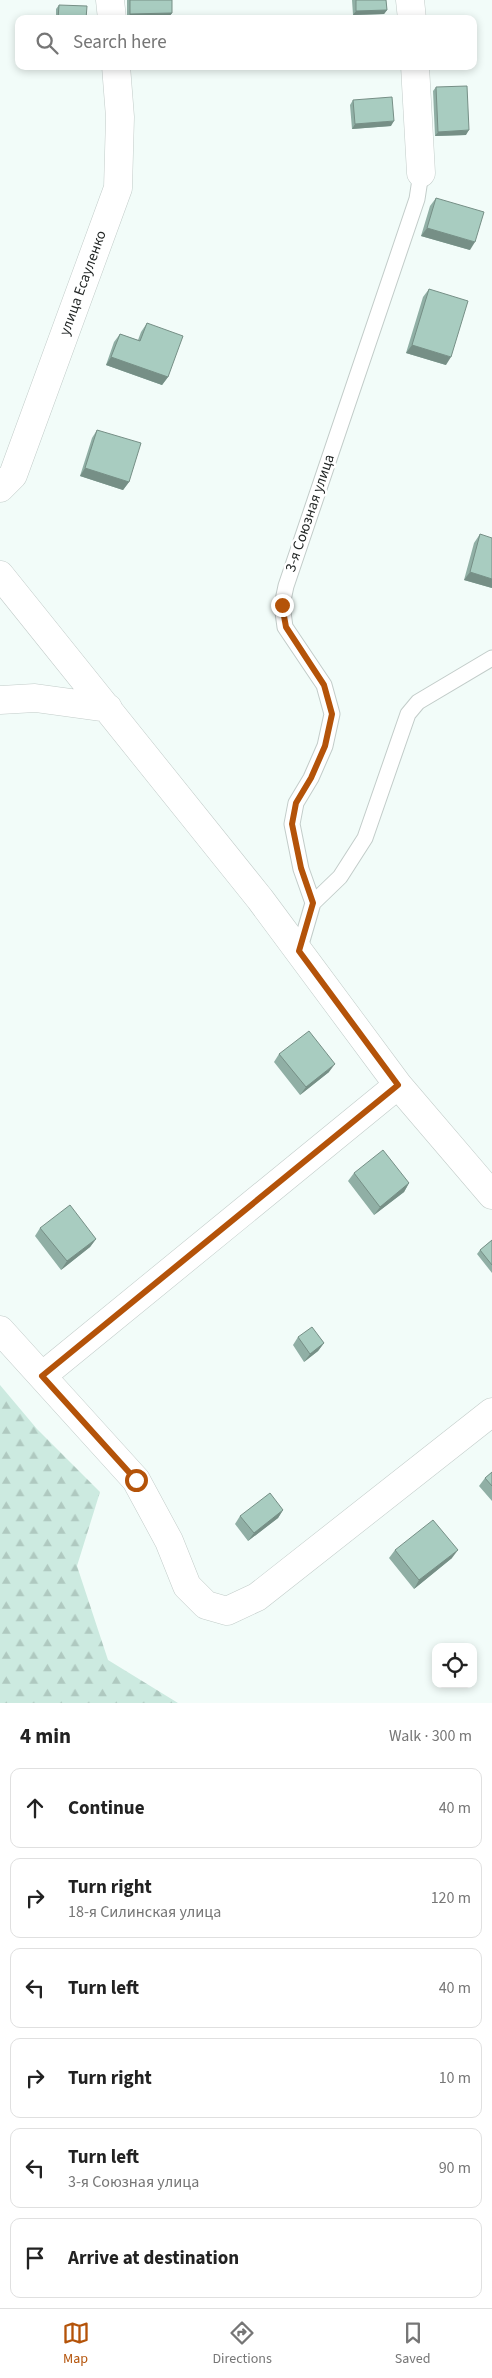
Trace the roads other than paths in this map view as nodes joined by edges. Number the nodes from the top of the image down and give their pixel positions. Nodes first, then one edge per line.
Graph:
1 (110, 0) edge
2 (410, 0) edge
3 (112, 15) edge
4 (412, 15) edge
5 (116, 70) edge
6 (415, 70) edge
7 (421, 173) joint
8 (0, 488) edge
9 (0, 576) edge
10 (492, 658) edge
11 (0, 700) edge
12 (108, 708) junction
13 (313, 903) junction
14 (299, 951) junction
15 (398, 1085) junction
16 (492, 1195) edge
17 (0, 1330) edge
18 (42, 1376) junction
19 (492, 1412) edge

1 - 3 street
2 - 4 street
5 - 8 street, улица Есауленко
6 - 7 street
7 - 13 lane, 3-я Союзная улица
9 - 12 street
10 - 13 lane
11 - 12 street
12 - 14 street
13 - 14 lane
14 - 15 street
15 - 16 street
15 - 18 street
17 - 18 street
18 - 19 street

